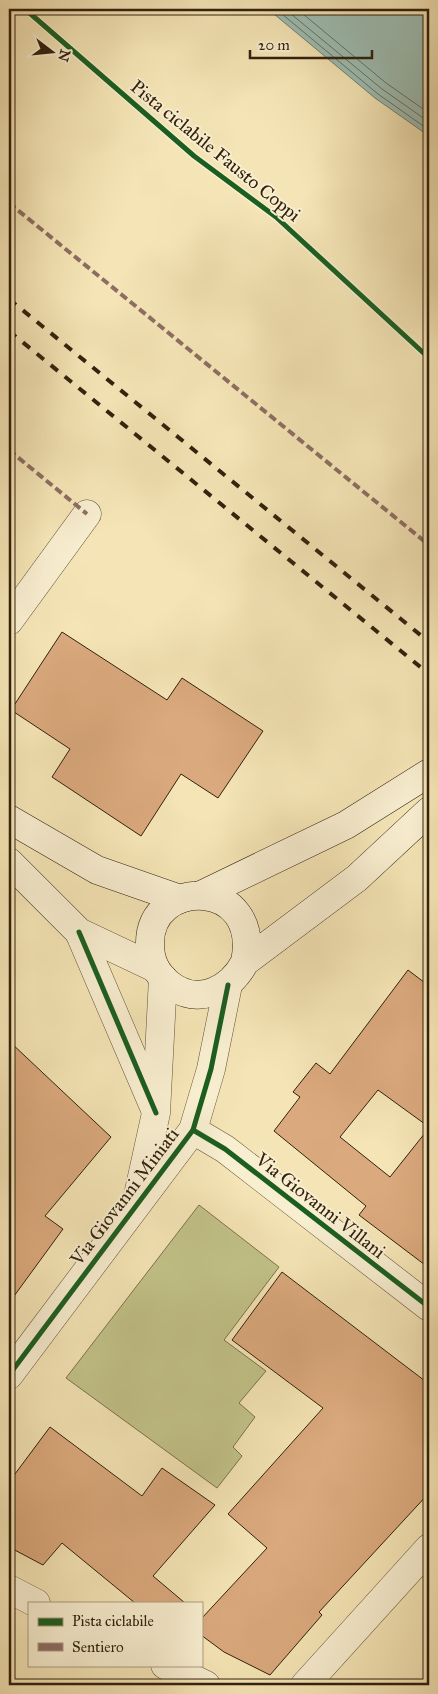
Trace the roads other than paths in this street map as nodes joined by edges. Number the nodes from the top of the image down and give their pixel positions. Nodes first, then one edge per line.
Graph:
1 (87, 514) dead end
2 (9, 621) edge
3 (429, 773) edge
4 (429, 811) edge
5 (9, 819) edge
6 (9, 862) edge
7 (191, 897) junction
8 (78, 932) junction
9 (245, 962) junction
10 (159, 973) junction
11 (228, 985) junction
12 (156, 1113) junction
13 (193, 1130) junction
14 (136, 1203) junction
15 (429, 1307) edge
16 (9, 1375) edge
17 (429, 1548) edge
18 (9, 1590) edge
19 (34, 1602) edge
20 (167, 1666) edge
21 (206, 1685) edge
22 (305, 1685) edge

1 - 2 street
3 - 7 street, Via Giovanni Miniati
4 - 9 street
5 - 7 street
6 - 8 street
7 - 9 street
7 - 10 street, Via Giovanni Miniati
8 - 10 street
8 - 12 street, Via Giovanni Miniati
9 - 11 street, Via Giovanni Miniati
10 - 11 street
10 - 12 street, Via Giovanni Miniati
11 - 13 street, Via Giovanni Miniati
12 - 14 street, Via Giovanni Miniati
13 - 14 street, Via Giovanni Miniati
13 - 15 street, Via Giovanni Villani
14 - 16 street, Via Giovanni Miniati
17 - 22 street
18 - 19 street
20 - 21 street

